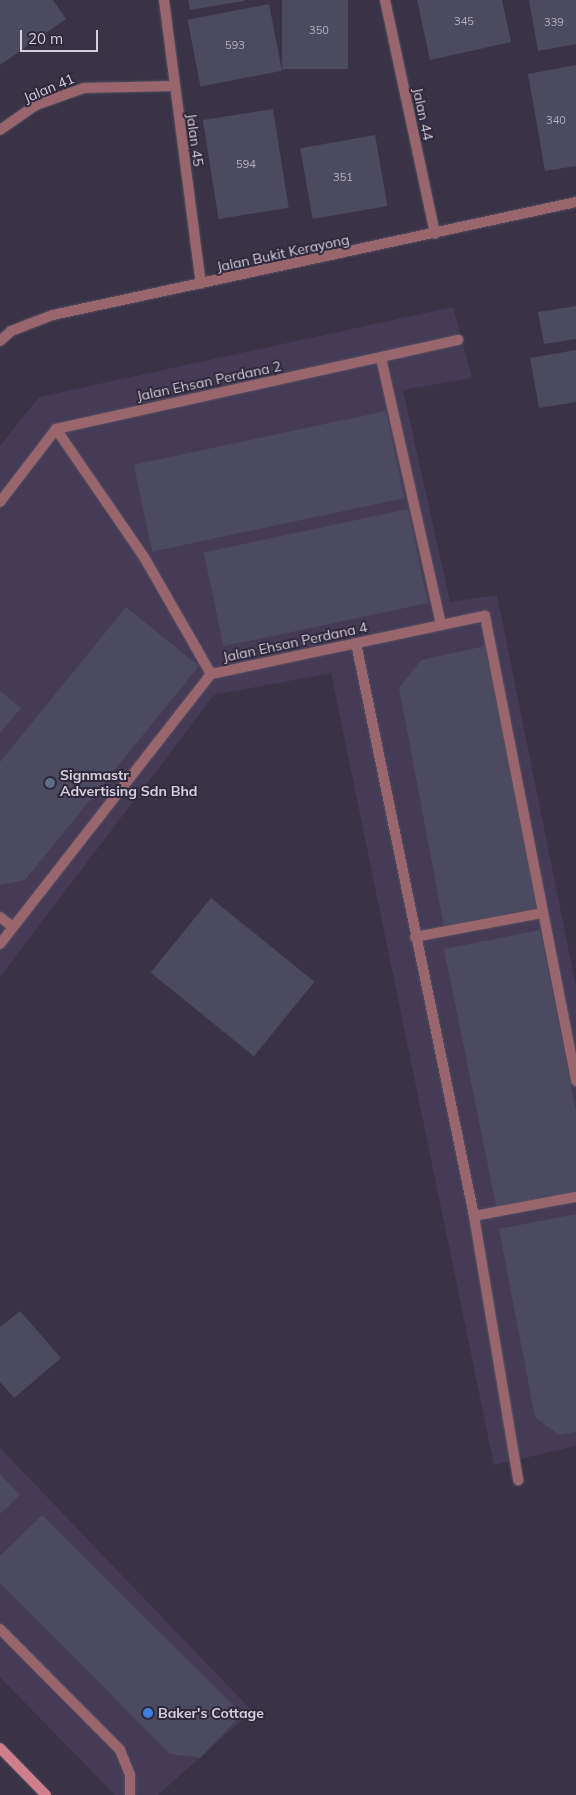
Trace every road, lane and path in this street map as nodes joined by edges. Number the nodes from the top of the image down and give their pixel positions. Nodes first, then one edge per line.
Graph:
1 (164, 0) edge
2 (385, 0) edge
3 (174, 86) junction
4 (0, 130) edge
5 (576, 202) edge
6 (435, 234) junction
7 (201, 284) junction
8 (458, 340) dead end
9 (0, 341) edge
10 (381, 358) junction
11 (56, 428) junction
12 (0, 502) edge
13 (441, 624) junction
14 (356, 643) junction
15 (210, 674) junction
16 (542, 913) junction
17 (0, 917) edge
18 (13, 926) junction
19 (416, 937) junction
20 (0, 944) edge
21 (576, 1081) edge
22 (576, 1197) edge
23 (474, 1216) junction
24 (518, 1480) dead end
25 (0, 1629) edge
26 (0, 1748) edge
27 (46, 1795) edge
28 (130, 1795) edge

1 - 3 street, Jalan 45
2 - 6 street, Jalan 44
3 - 4 street, Jalan 41
3 - 7 street, Jalan 45
5 - 6 street, Jalan Bukit Kerayong
6 - 7 street, Jalan Bukit Kerayong
7 - 9 street, Jalan Bukit Kerayong
8 - 10 street, Jalan Ehsan Perdana 2
10 - 11 street, Jalan Ehsan Perdana 2
10 - 13 street
11 - 12 street
11 - 15 street
13 - 14 street, Jalan Ehsan Perdana 4
13 - 16 street, Jalan Ehsan Perdana 4
14 - 15 street, Jalan Ehsan Perdana 4
14 - 19 street
15 - 18 street, Jalan Ehsan Perdana 4
16 - 19 street
16 - 21 street
17 - 18 street
18 - 20 street, Jalan Ehsan Perdana 4
19 - 23 street
22 - 23 street
23 - 24 street
25 - 28 street
26 - 27 main road

